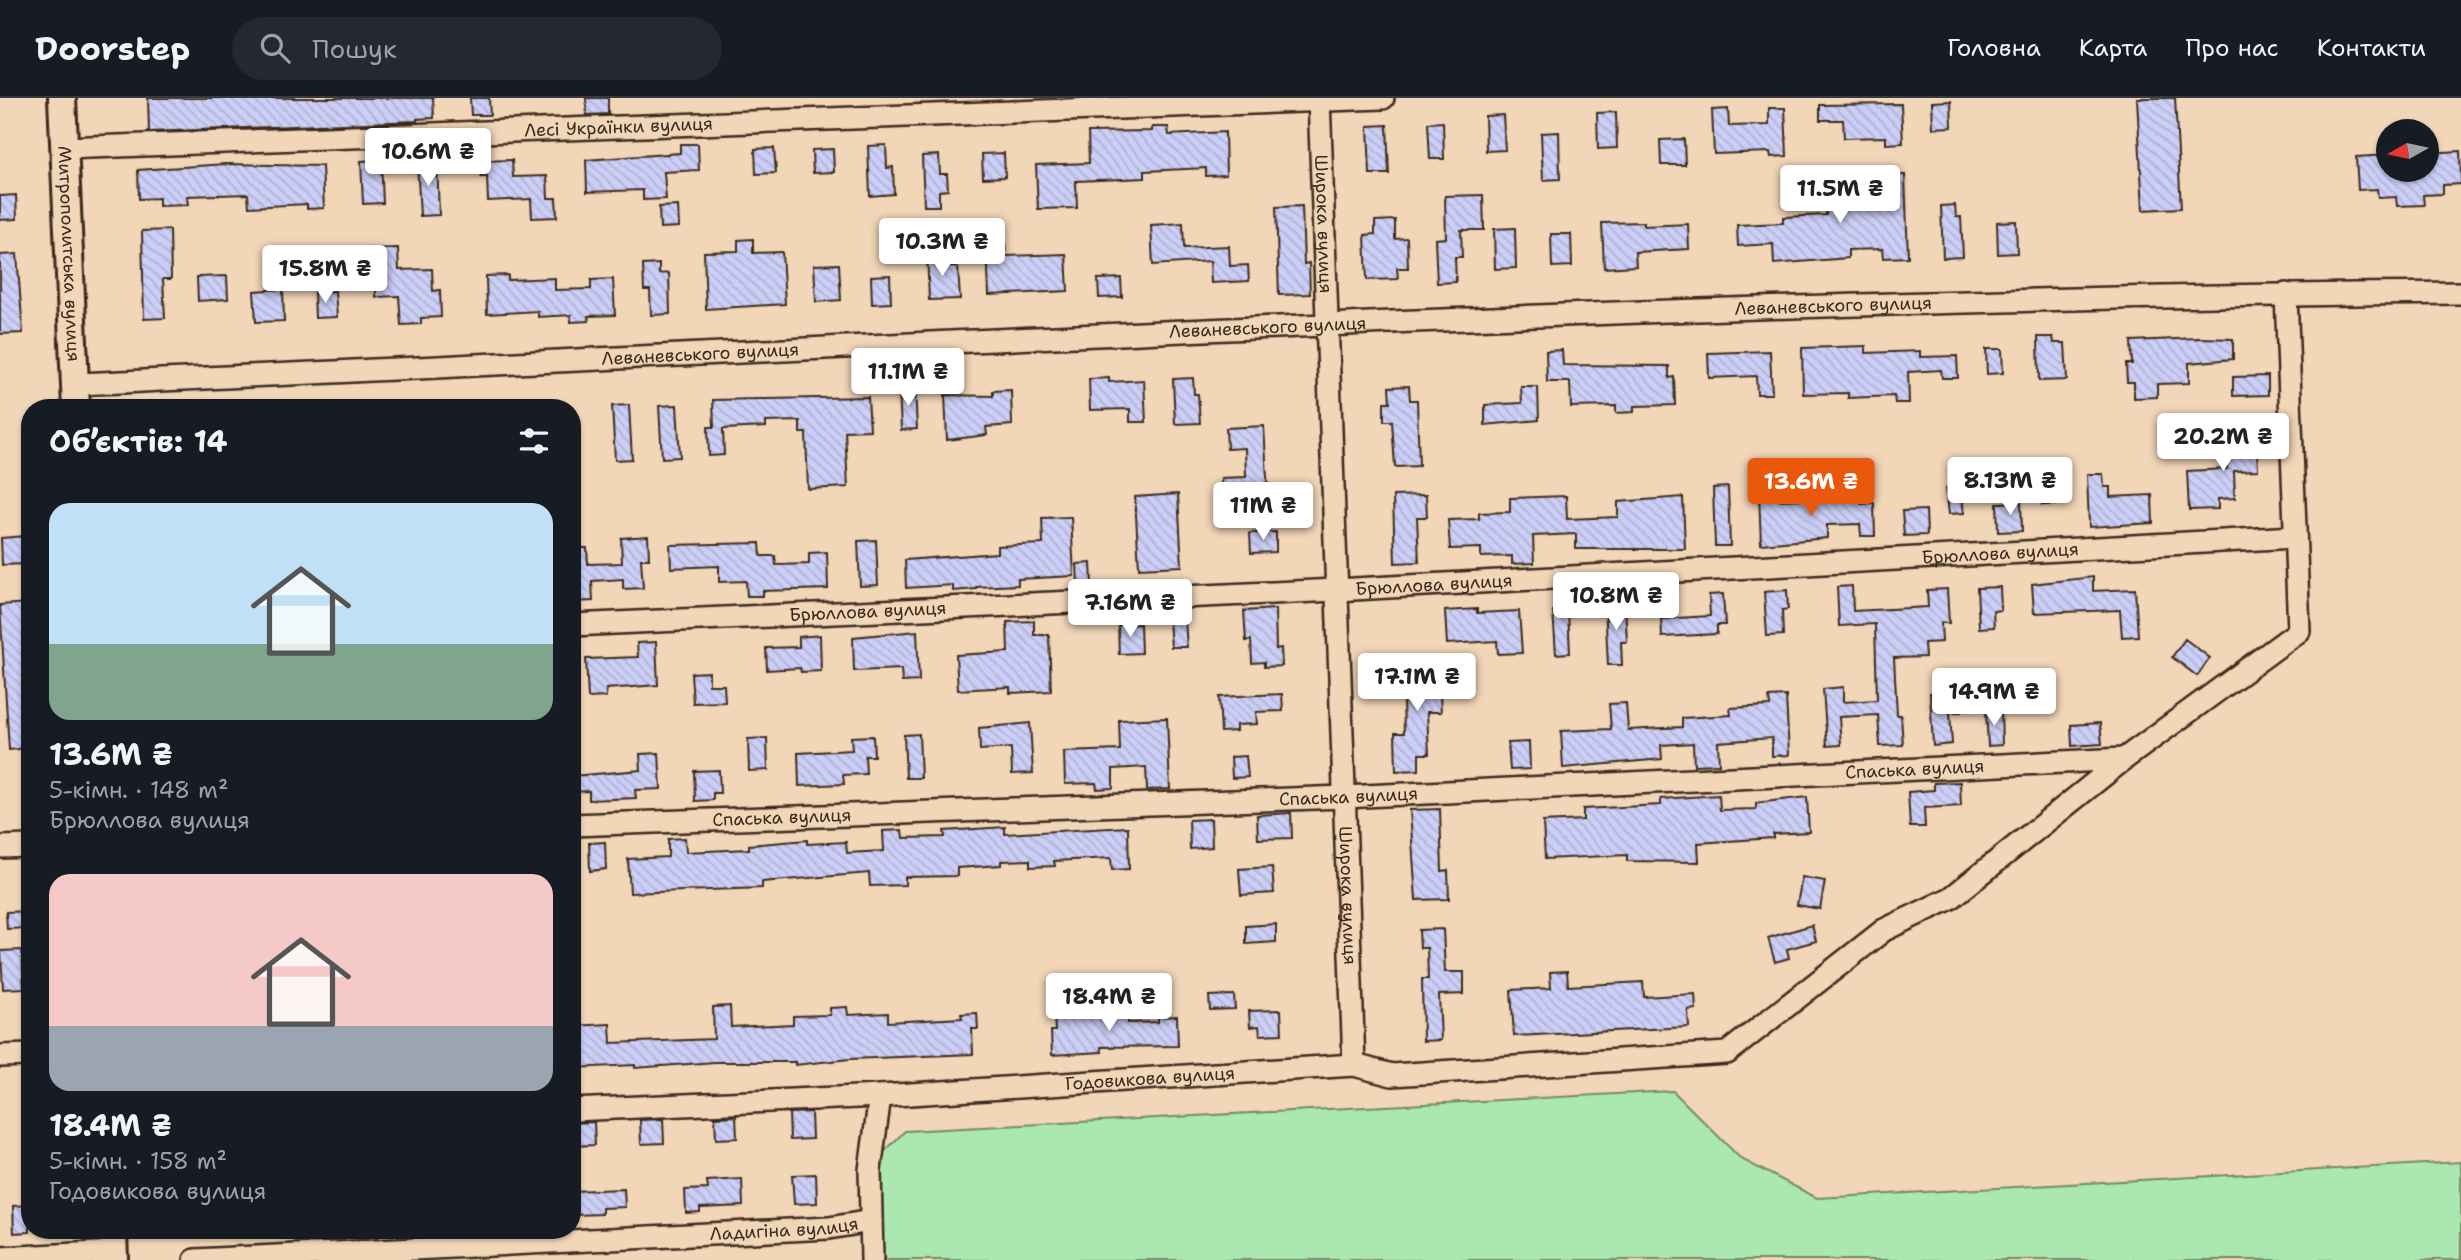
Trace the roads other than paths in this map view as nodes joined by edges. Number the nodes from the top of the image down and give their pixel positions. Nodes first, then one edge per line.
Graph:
1 (62, 98) edge
2 (1383, 98) edge
3 (1319, 99) edge
4 (64, 148) junction
5 (2461, 293) edge
6 (2286, 294) junction
7 (1327, 326) junction
8 (75, 396) edge
9 (2295, 537) junction
10 (1336, 590) junction
11 (581, 625) edge
12 (2124, 759) junction
13 (1344, 797) junction
14 (581, 825) edge
15 (21, 846) edge
16 (0, 847) edge
17 (21, 1055) edge
18 (0, 1056) edge
19 (1354, 1065) junction
20 (880, 1096) junction
21 (581, 1110) edge
22 (871, 1221) junction
23 (113, 1247) edge
24 (0, 1258) edge
25 (195, 1260) edge
26 (872, 1260) edge

1 - 4 main road, Митрополитська вулиця
2 - 3 street, Лесі Українки вулиця
3 - 4 street, Лесі Українки вулиця
3 - 7 street, Широка вулиця
4 - 8 main road, Митрополитська вулиця
5 - 6 street, Леваневського вулиця
6 - 7 street, Леваневського вулиця
6 - 9 street
7 - 8 street, Леваневського вулиця
7 - 10 street, Широка вулиця
9 - 10 street, Брюллова вулиця
9 - 12 street
10 - 11 street, Брюллова вулиця
10 - 13 street, Широка вулиця
12 - 13 street, Спаська вулиця
12 - 19 street, Годовикова вулиця
13 - 14 street, Спаська вулиця
13 - 19 street, Широка вулиця
15 - 16 street
17 - 18 street
19 - 20 street, Годовикова вулиця
20 - 21 street, Годовикова вулиця
20 - 22 street
22 - 25 street, Ладигіна вулиця
22 - 26 street
23 - 24 street

